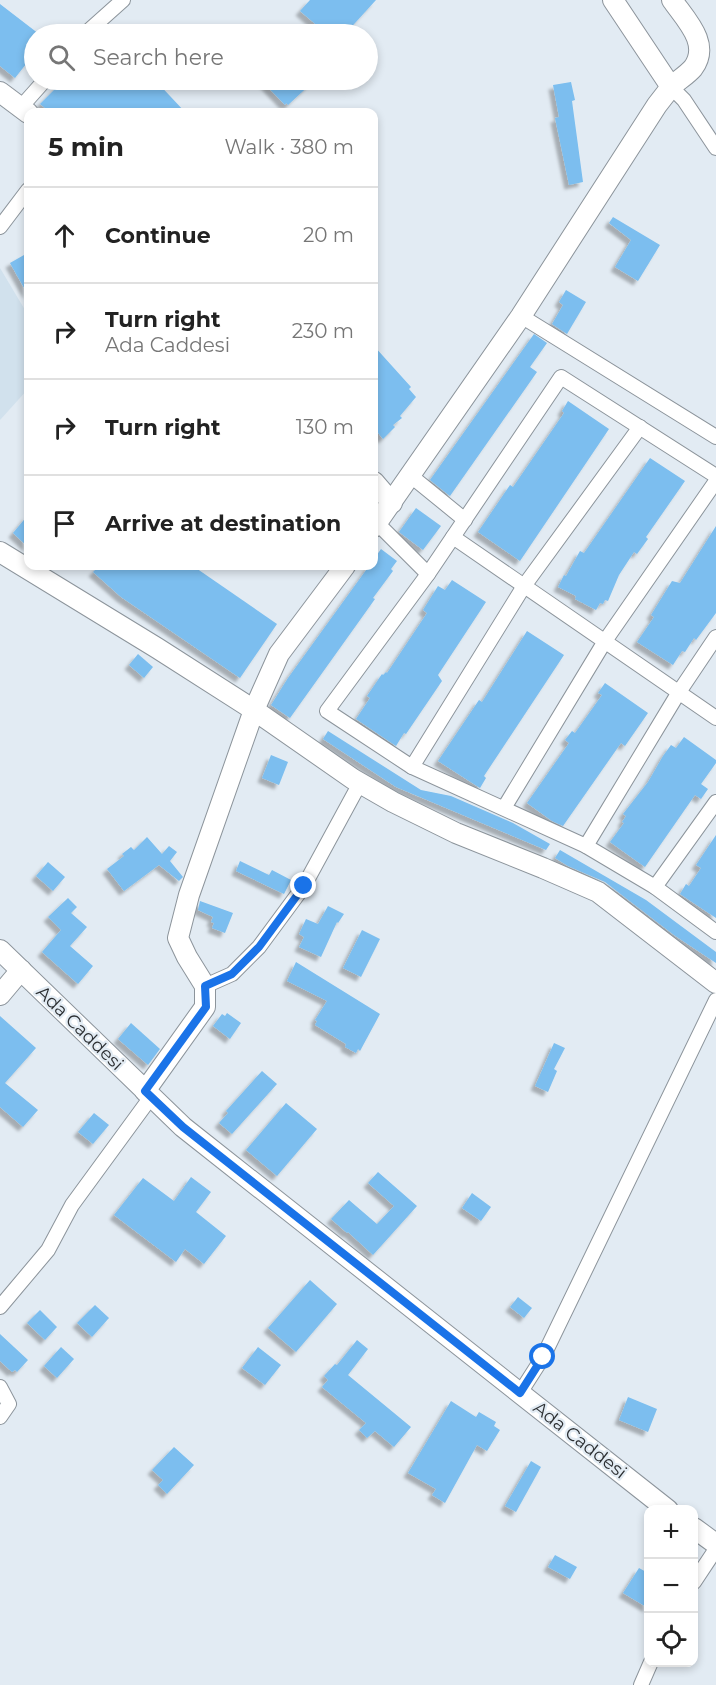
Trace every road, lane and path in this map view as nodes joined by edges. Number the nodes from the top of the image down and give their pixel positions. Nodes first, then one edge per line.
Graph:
1 (123, 0) edge
2 (613, 0) edge
3 (672, 0) edge
4 (97, 24) edge
5 (671, 87) junction
6 (38, 90) edge
7 (0, 92) edge
8 (26, 108) edge
9 (24, 109) edge
10 (716, 148) edge
11 (24, 195) edge
12 (0, 227) edge
13 (521, 316) junction
14 (639, 427) junction
15 (716, 437) edge
16 (411, 476) junction
17 (716, 476) edge
18 (716, 481) edge
19 (378, 487) edge
20 (392, 503) junction
21 (465, 520) junction
22 (378, 521) edge
23 (378, 528) edge
24 (453, 537) junction
25 (0, 552) edge
26 (24, 567) edge
27 (29, 570) edge
28 (342, 570) edge
29 (428, 574) junction
30 (524, 586) junction
31 (716, 637) edge
32 (605, 641) junction
33 (679, 692) junction
34 (254, 710) junction
35 (716, 718) edge
36 (412, 767) junction
37 (360, 783) junction
38 (716, 802) edge
39 (504, 808) junction
40 (586, 846) junction
41 (655, 887) junction
42 (716, 933) edge
43 (0, 950) edge
44 (21, 970) junction
45 (716, 983) edge
46 (205, 986) junction
47 (0, 995) edge
48 (716, 1000) edge
49 (148, 1094) junction
50 (0, 1307) edge
51 (0, 1387) edge
52 (520, 1393) junction
53 (0, 1417) edge
54 (663, 1505) edge
55 (698, 1531) edge
56 (716, 1544) edge
57 (716, 1549) edge
58 (698, 1575) edge
59 (649, 1667) edge
60 (641, 1685) edge

1 - 4 street
2 - 5 main road
3 - 5 main road
5 - 10 street
5 - 13 main road
6 - 8 street
7 - 9 main road
11 - 12 street
13 - 15 street
13 - 16 main road
14 - 17 street
14 - 21 street
14 - 30 street
16 - 20 main road
16 - 21 street
18 - 32 street
19 - 20 main road
20 - 22 main road
21 - 24 street
23 - 29 street
24 - 29 street
24 - 30 street
25 - 26 main road
27 - 34 main road
28 - 34 main road
29 - 36 street
30 - 32 street
30 - 36 street
31 - 33 street
32 - 33 street
32 - 39 street
33 - 35 street
33 - 40 street
34 - 37 main road
34 - 46 main road
36 - 39 street
37 - 45 main road
37 - 46 street
38 - 41 street
39 - 40 street
40 - 41 street
41 - 42 street
43 - 44 main road, Ada Caddesi
44 - 47 main road
44 - 49 main road, Ada Caddesi
46 - 49 main road
48 - 52 street
49 - 50 street
49 - 52 main road, Ada Caddesi
51 - 53 street
52 - 54 main road, Ada Caddesi
55 - 56 main road
57 - 58 street
59 - 60 street

